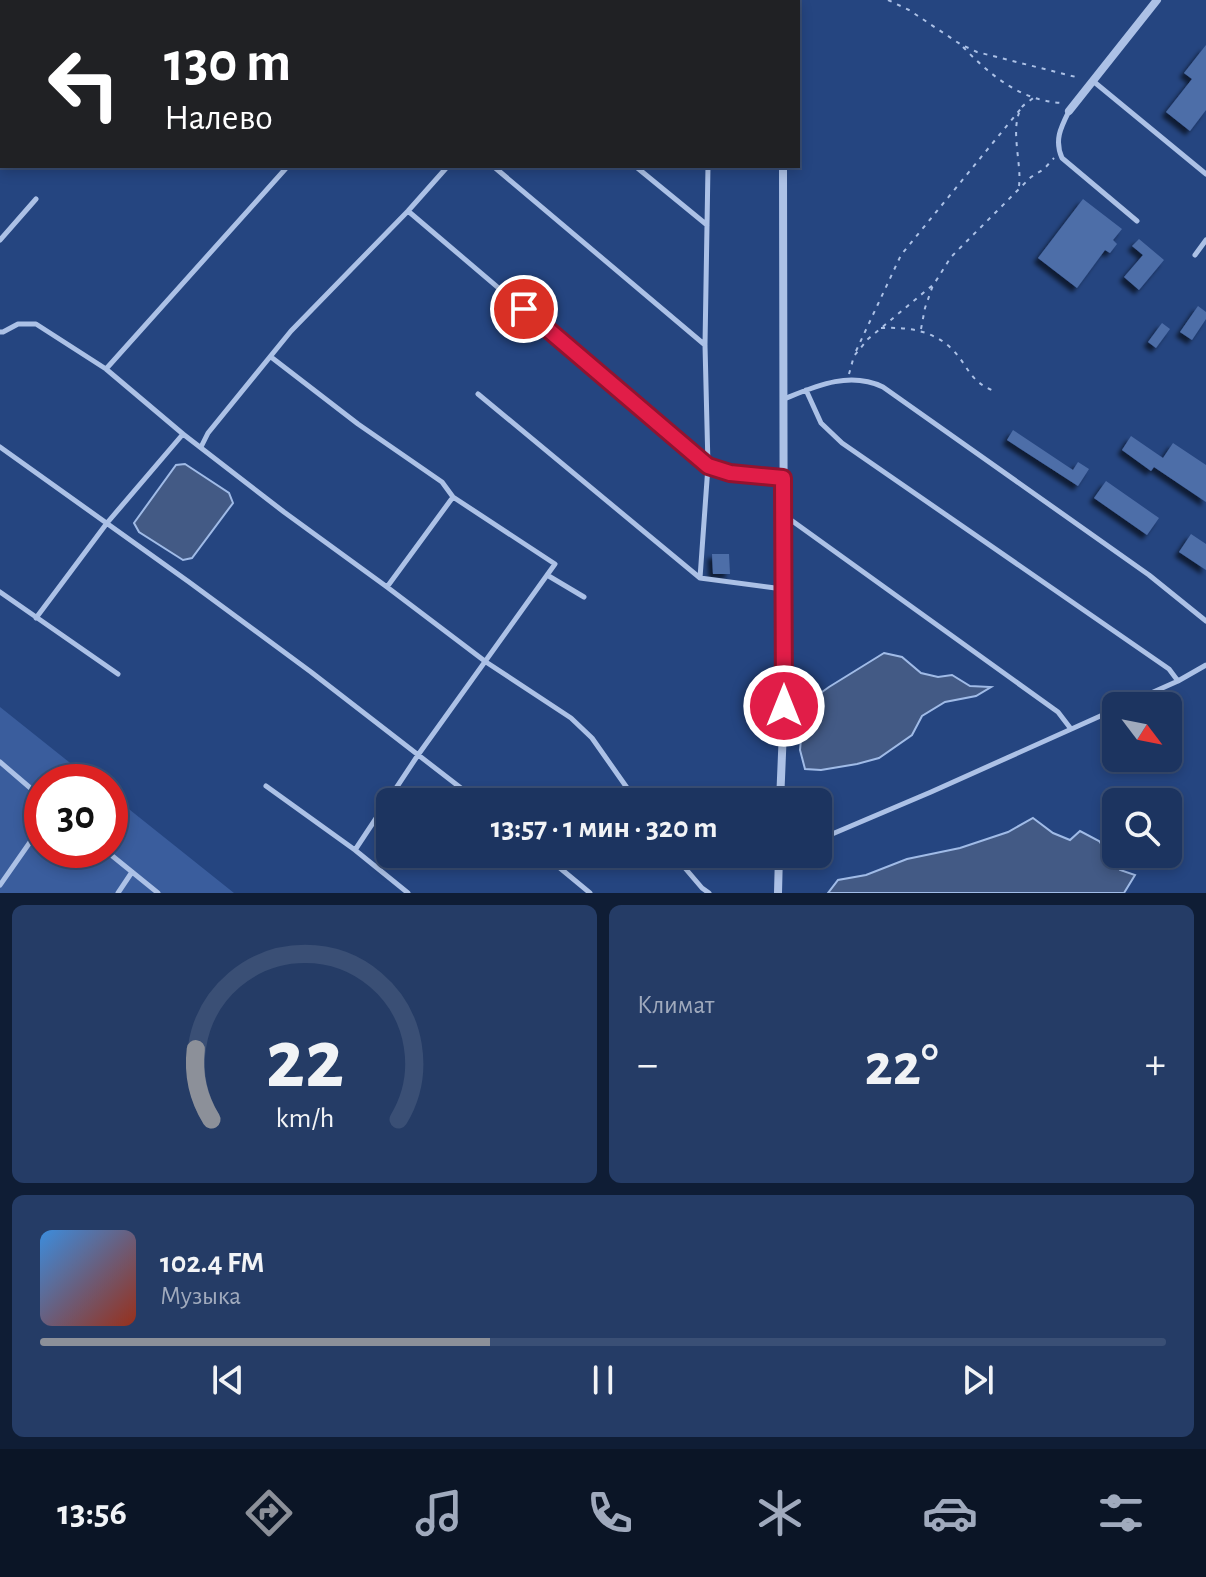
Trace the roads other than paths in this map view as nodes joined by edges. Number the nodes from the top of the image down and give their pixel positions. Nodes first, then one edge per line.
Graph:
1 (1157, 0) edge
2 (1093, 81) junction
3 (1072, 108) joint
4 (286, 168) edge
5 (446, 168) edge
6 (495, 168) edge
7 (637, 168) edge
8 (708, 168) edge
9 (783, 168) edge
10 (1206, 174) edge
11 (36, 199) dead end
12 (408, 211) junction
13 (1137, 221) dead end
14 (707, 225) junction
15 (0, 240) edge
16 (1206, 240) edge
17 (1195, 255) dead end
18 (1, 333) edge
19 (705, 345) junction
20 (271, 357) junction
21 (106, 369) junction
22 (806, 390) junction
23 (478, 394) dead end
24 (783, 399) junction
25 (183, 434) junction
26 (0, 447) edge
27 (201, 447) junction
28 (708, 466) junction
29 (783, 478) junction
30 (453, 497) junction
31 (784, 514) junction
32 (107, 523) junction
33 (547, 575) junction
34 (700, 578) junction
35 (387, 587) junction
36 (784, 589) junction
37 (0, 592) edge
38 (584, 597) dead end
39 (36, 618) junction
40 (1206, 621) edge
41 (486, 662) junction
42 (1206, 665) edge
43 (118, 674) dead end
44 (1178, 681) junction
45 (1153, 692) edge
46 (1102, 715) edge
47 (1071, 729) junction
48 (418, 755) junction
49 (0, 762) edge
50 (24, 783) edge
51 (266, 786) dead end
52 (461, 788) edge
53 (627, 788) edge
54 (781, 788) edge
55 (832, 834) edge
56 (355, 850) junction
57 (24, 851) edge
58 (127, 868) edge
59 (560, 868) edge
60 (685, 868) edge
61 (779, 868) edge
62 (132, 872) junction
63 (0, 885) edge
64 (118, 893) edge
65 (158, 893) edge
66 (408, 893) edge
67 (590, 893) edge
68 (709, 893) edge
69 (778, 893) edge

1 - 2 street
2 - 3 street
2 - 10 lane
3 - 13 lane
4 - 21 lane
5 - 12 lane
6 - 19 lane
7 - 14 lane
8 - 14 lane
9 - 24 street
11 - 15 lane
12 - 20 lane
12 - 28 lane
14 - 19 lane
16 - 17 lane
18 - 21 lane
19 - 28 lane
20 - 27 lane
20 - 30 lane
21 - 25 lane
22 - 24 lane
22 - 40 lane
22 - 44 lane
23 - 34 lane
24 - 29 street
25 - 27 lane
25 - 32 lane
26 - 32 lane
27 - 35 lane
28 - 29 lane
28 - 34 lane
29 - 31 street
30 - 33 lane
30 - 35 lane
31 - 36 street
31 - 47 lane
32 - 39 lane
32 - 48 lane
33 - 38 lane
33 - 41 lane
34 - 36 lane
35 - 41 lane
36 - 54 street
37 - 39 lane
39 - 43 lane
41 - 48 lane
41 - 53 lane
42 - 44 lane
44 - 45 lane
46 - 47 lane
47 - 55 lane
48 - 52 lane
48 - 56 lane
49 - 50 lane
51 - 56 lane
56 - 66 lane
57 - 63 lane
58 - 62 lane
59 - 67 lane
60 - 68 lane
61 - 69 street
62 - 64 lane
62 - 65 lane

